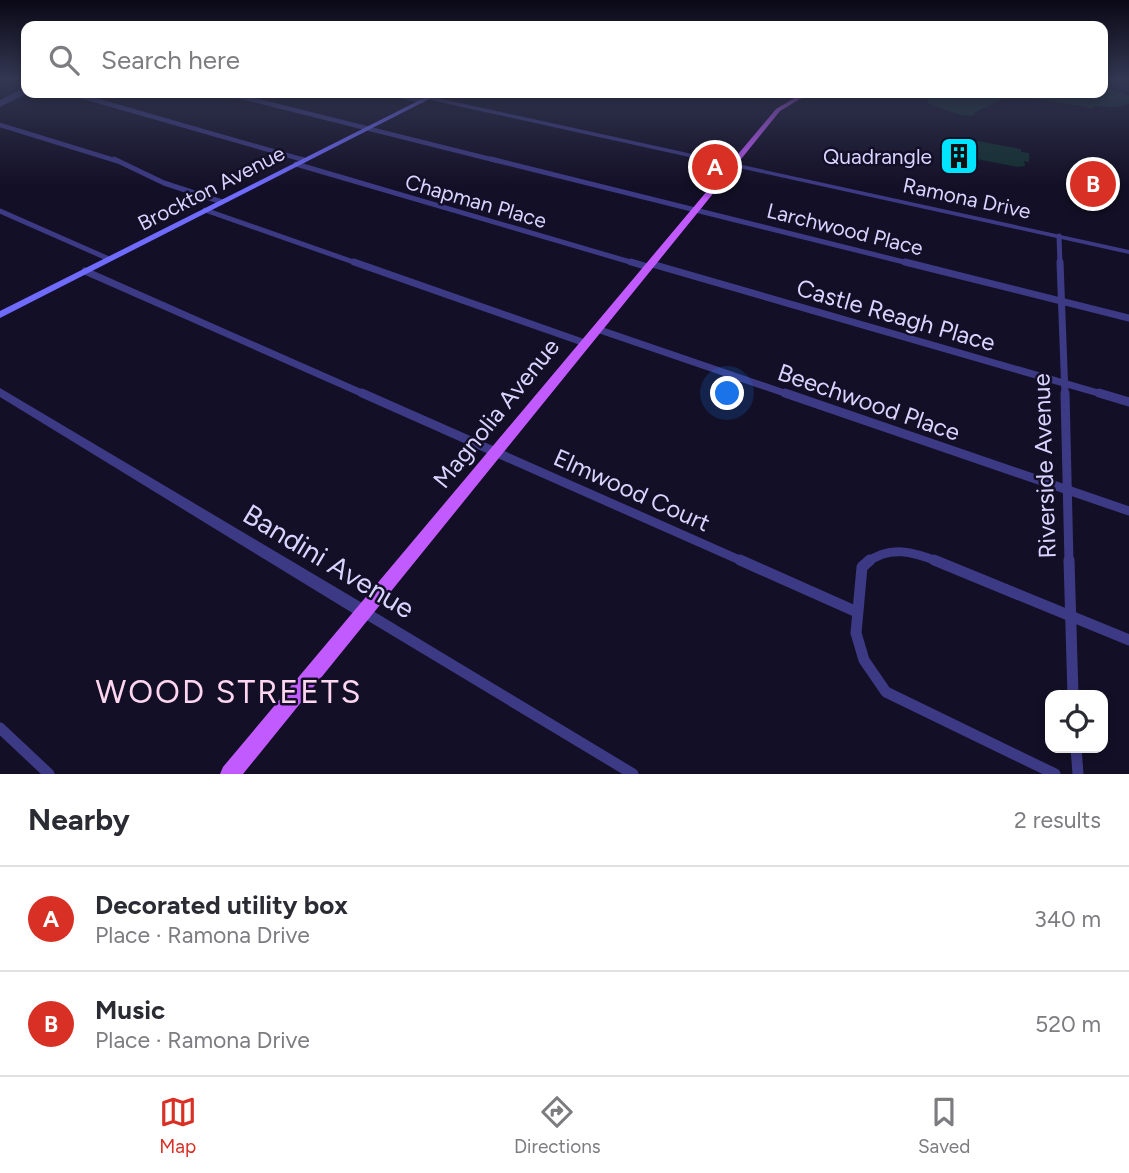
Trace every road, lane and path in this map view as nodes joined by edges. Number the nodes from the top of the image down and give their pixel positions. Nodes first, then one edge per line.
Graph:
1 (144, 115) edge
2 (316, 115) edge
3 (394, 115) edge
4 (501, 115) edge
5 (775, 115) edge
6 (0, 125) edge
7 (368, 128) junction
8 (300, 162) junction
9 (732, 165) junction
10 (222, 202) junction
11 (696, 209) junction
12 (205, 210) junction
13 (0, 211) edge
14 (1059, 236) junction
15 (1129, 252) edge
16 (109, 259) junction
17 (650, 265) junction
18 (85, 271) junction
19 (1062, 301) junction
20 (0, 315) edge
21 (1129, 318) edge
22 (597, 329) junction
23 (585, 343) junction
24 (1065, 384) junction
25 (0, 392) edge
26 (1129, 402) edge
27 (495, 453) junction
28 (1069, 491) junction
29 (1129, 511) edge
30 (363, 612) junction
31 (857, 612) junction
32 (1069, 616) junction
33 (1129, 640) edge
34 (1073, 690) edge
35 (0, 728) edge
36 (1076, 753) edge
37 (49, 774) edge
38 (230, 774) edge
39 (633, 774) edge
40 (1055, 774) edge
41 (1077, 774) edge

1 - 8 street, Chapman Place
2 - 7 street, Larchwood Place
3 - 7 main road, Brockton Avenue
4 - 9 street, Ramona Drive
5 - 9 main road, Magnolia Avenue
6 - 10 street
7 - 8 main road, Brockton Avenue
7 - 11 street, Larchwood Place
8 - 10 main road, Brockton Avenue
8 - 17 street, Chapman Place
9 - 11 main road, Magnolia Avenue
9 - 14 street, Ramona Drive
10 - 12 main road, Brockton Avenue
11 - 17 main road, Magnolia Avenue
11 - 19 street, Larchwood Place
12 - 16 main road, Brockton Avenue
12 - 23 street
13 - 16 street
14 - 15 street, Ramona Drive
14 - 19 street, Riverside Avenue
16 - 18 main road, Brockton Avenue
17 - 22 main road, Magnolia Avenue
17 - 24 street, Castle Reagh Place
18 - 20 main road, Brockton Avenue
18 - 27 street, Elmwood Court
19 - 21 street, Larchwood Place
19 - 24 street, Riverside Avenue
22 - 23 main road, Magnolia Avenue
22 - 28 street, Beechwood Place
23 - 27 main road, Magnolia Avenue
24 - 26 street, Castle Reagh Place
24 - 28 street, Riverside Avenue
25 - 30 street, Bandini Avenue
27 - 30 main road, Magnolia Avenue
27 - 31 street, Elmwood Court
28 - 29 street, Beechwood Place
28 - 32 street, Riverside Avenue
30 - 38 main road, Magnolia Avenue
30 - 39 street, Bandini Avenue
31 - 32 street
31 - 40 street
32 - 33 street
32 - 34 street, Riverside Avenue
35 - 37 street
36 - 41 street

